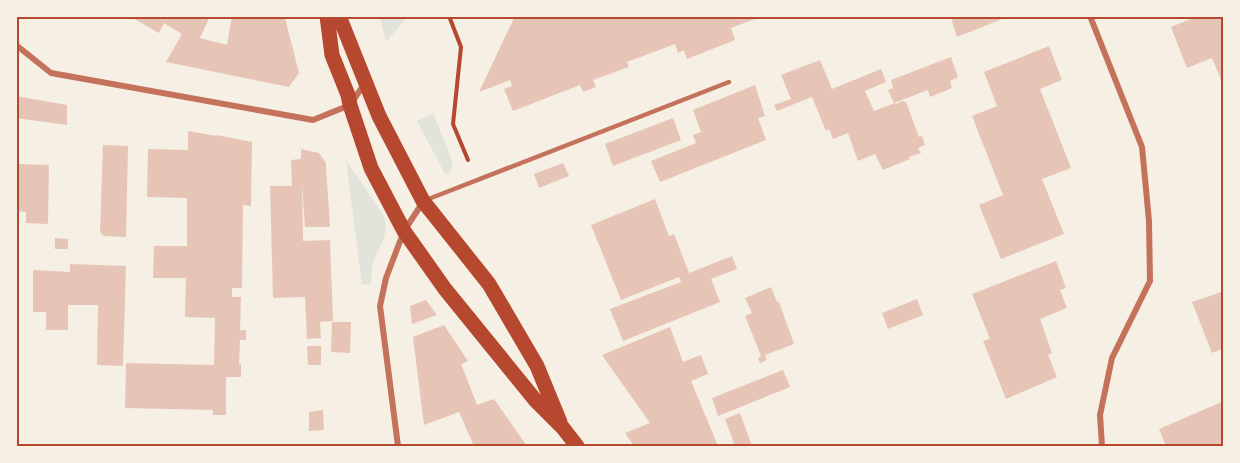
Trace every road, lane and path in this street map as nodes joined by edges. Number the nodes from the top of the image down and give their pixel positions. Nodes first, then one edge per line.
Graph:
1 (327, 16) edge
2 (339, 16) edge
3 (449, 16) edge
4 (1090, 16) edge
5 (16, 45) edge
6 (365, 82) junction
7 (729, 82) dead end
8 (350, 105) junction
9 (476, 180) junction
10 (423, 201) junction
11 (404, 231) junction
12 (562, 428) junction
13 (398, 447) edge
14 (576, 447) edge
15 (1102, 447) edge

1 - 8 main road
2 - 6 main road
3 - 9 path
4 - 15 street
5 - 8 street
6 - 8 street
6 - 10 main road
7 - 9 lane
8 - 11 main road
9 - 10 lane
10 - 11 street
10 - 12 main road
11 - 12 main road
11 - 13 street
12 - 14 main road

